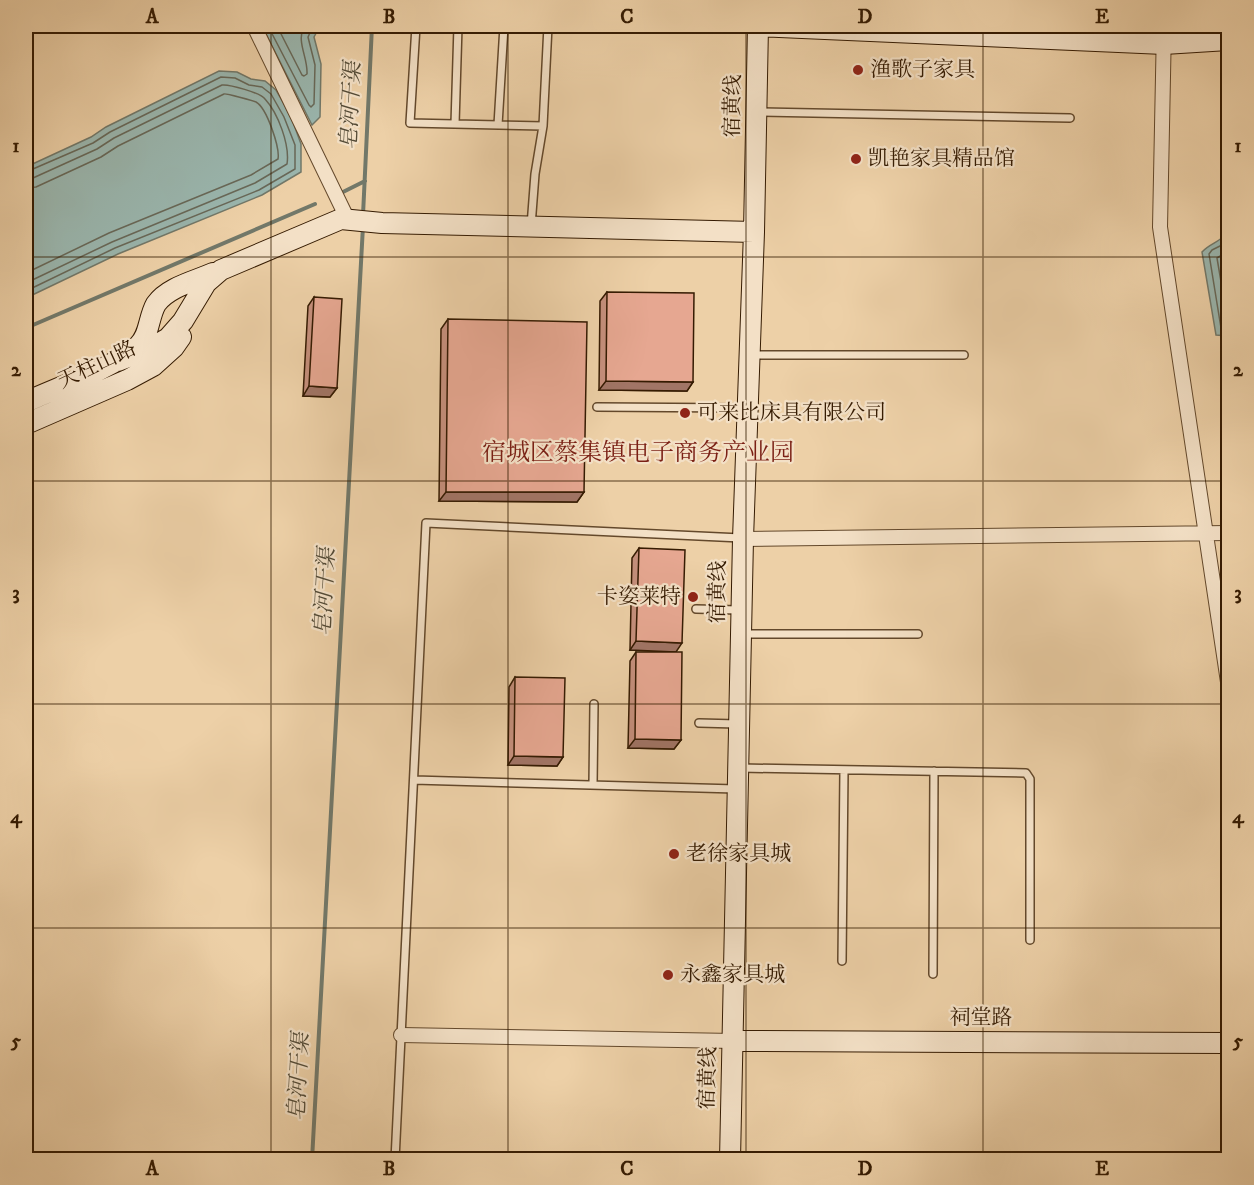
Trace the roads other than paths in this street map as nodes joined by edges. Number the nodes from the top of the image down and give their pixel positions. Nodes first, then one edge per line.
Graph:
1 (254, 26) edge
2 (416, 26) edge
3 (458, 26) edge
4 (504, 26) edge
5 (548, 26) edge
6 (758, 26) edge
7 (1164, 35) edge
8 (1228, 40) edge
9 (756, 112) junction
10 (1070, 118) dead end
11 (455, 124) junction
12 (498, 125) junction
13 (543, 126) junction
14 (350, 219) junction
15 (531, 226) junction
16 (754, 232) junction
17 (220, 270) junction
18 (749, 355) junction
19 (964, 355) dead end
20 (118, 361) junction
21 (26, 402) edge
22 (597, 407) dead end
23 (748, 408) junction
24 (26, 424) edge
25 (1207, 533) junction
26 (1228, 533) edge
27 (743, 539) junction
28 (696, 609) dead end
29 (741, 610) junction
30 (741, 634) junction
31 (918, 634) dead end
32 (1228, 682) edge
33 (594, 704) dead end
34 (699, 723) dead end
35 (740, 724) junction
36 (739, 768) junction
37 (844, 770) junction
38 (934, 771) junction
39 (414, 780) junction
40 (593, 785) junction
41 (738, 789) junction
42 (1030, 940) dead end
43 (842, 962) dead end
44 (933, 974) dead end
45 (401, 1035) junction
46 (734, 1041) junction
47 (1228, 1043) edge
48 (395, 1160) edge
49 (730, 1160) edge

1 - 14 street
2 - 11 lane
3 - 11 lane
4 - 12 lane
5 - 13 lane
6 - 7 street
6 - 9 street, 宿黄线
7 - 8 street
7 - 25 street
9 - 10 lane
9 - 16 street, 宿黄线
11 - 12 lane
12 - 13 lane
13 - 15 lane
14 - 15 street
14 - 17 street
15 - 16 street
16 - 18 street, 宿黄线
17 - 20 street
17 - 20 street, 天柱山路
17 - 24 street, 天柱山路
18 - 19 lane
18 - 23 street, 宿黄线
20 - 21 street, 天柱山路
22 - 23 lane
23 - 27 street, 宿黄线
25 - 26 street
25 - 27 street
25 - 32 street
27 - 29 street, 宿黄线
27 - 39 lane
28 - 29 lane
29 - 30 street, 宿黄线
30 - 31 lane
30 - 35 street, 宿黄线
33 - 40 lane
34 - 35 lane
35 - 36 street, 宿黄线
36 - 37 lane
36 - 41 street, 宿黄线
37 - 38 lane
37 - 43 lane
38 - 42 lane
38 - 44 lane
39 - 40 lane
39 - 45 lane
40 - 41 lane
41 - 46 street, 宿黄线
45 - 46 street
45 - 48 lane
46 - 47 street, 祠堂路
46 - 49 street, 宿黄线

